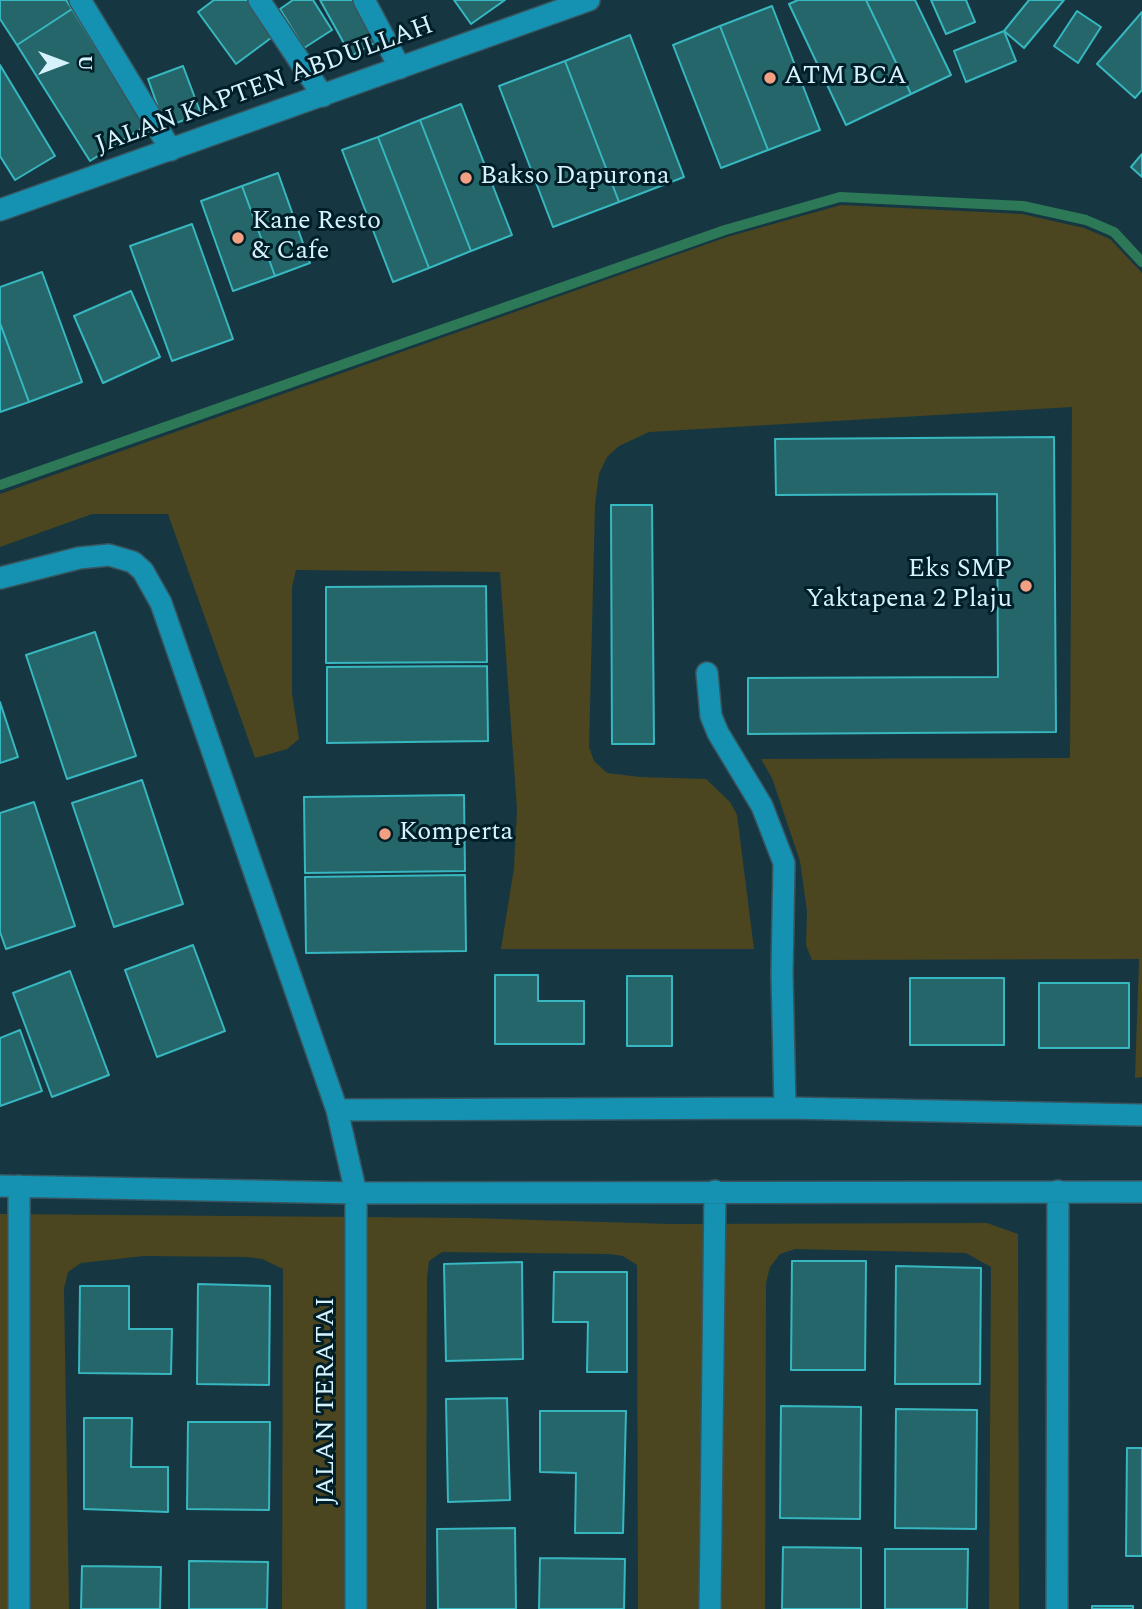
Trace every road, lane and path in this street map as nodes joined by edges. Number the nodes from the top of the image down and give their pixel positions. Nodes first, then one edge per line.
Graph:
1 (80, 0) edge
2 (259, 0) edge
3 (363, 0) edge
4 (589, 0) edge
5 (400, 68) junction
6 (323, 96) junction
7 (171, 150) junction
8 (0, 211) edge
9 (0, 578) edge
10 (707, 673) dead end
11 (785, 1108) junction
12 (337, 1111) junction
13 (1142, 1115) edge
14 (9, 1186) edge
15 (715, 1191) junction
16 (1058, 1191) junction
17 (356, 1192) junction
18 (1142, 1192) edge
19 (19, 1609) edge
20 (356, 1609) edge
21 (710, 1609) edge
22 (1057, 1609) edge

1 - 7 street
2 - 6 street
3 - 5 street
4 - 5 street, JALAN KAPTEN ABDULLAH
5 - 6 street, JALAN KAPTEN ABDULLAH
6 - 7 street, JALAN KAPTEN ABDULLAH
7 - 8 street, JALAN KAPTEN ABDULLAH
9 - 12 street, JALAN TERATAI
10 - 11 street
11 - 12 street
11 - 13 street
12 - 17 street, JALAN TERATAI
14 - 17 street
14 - 19 street
15 - 16 street
15 - 17 street
15 - 21 street
16 - 18 street
16 - 22 street
17 - 20 street, JALAN TERATAI

